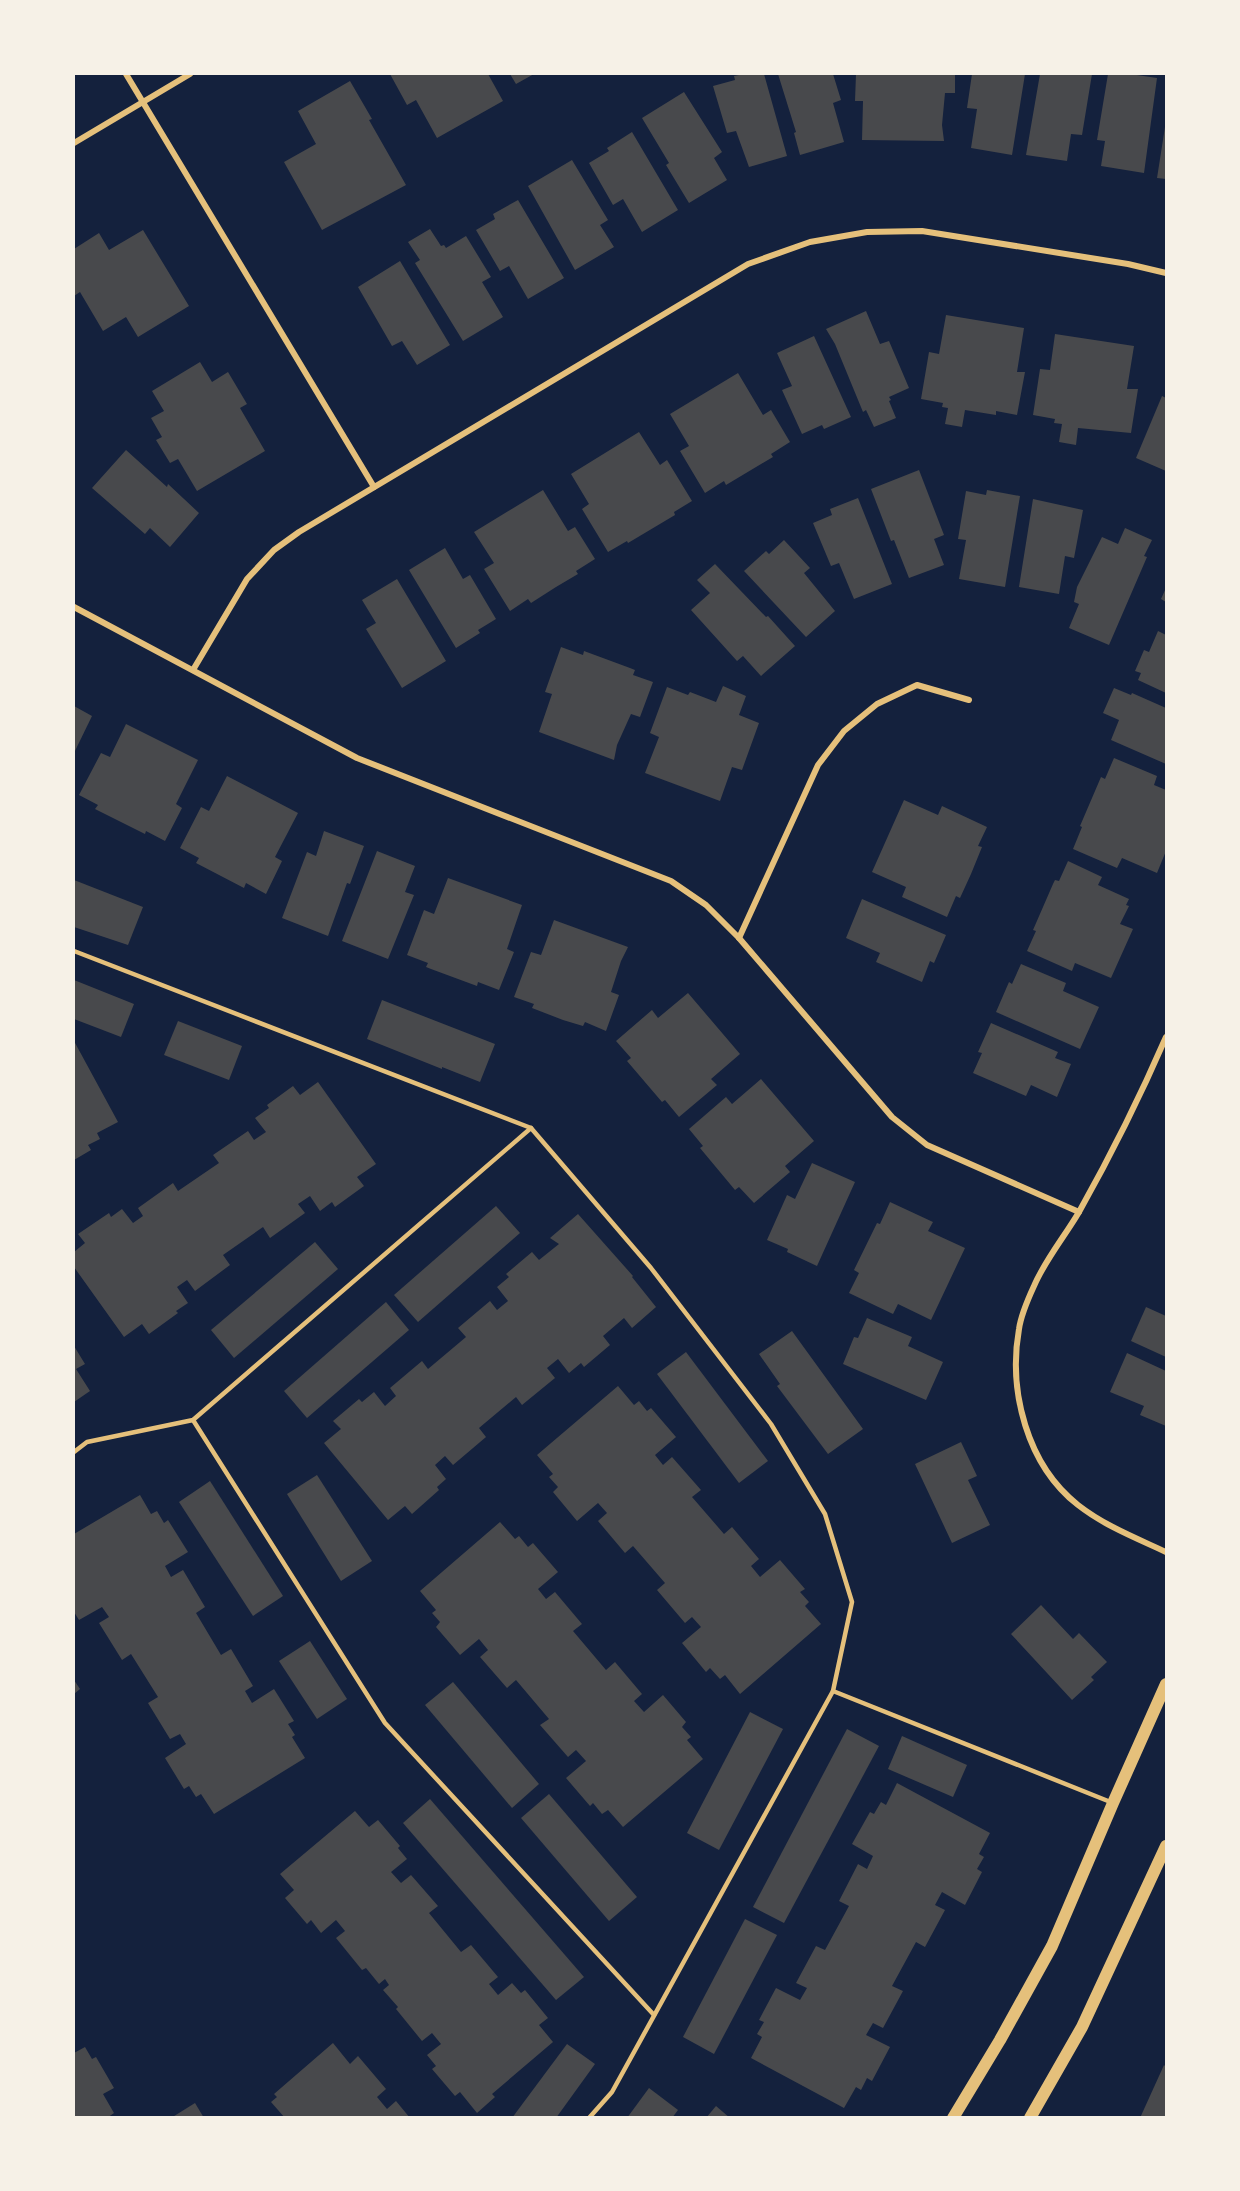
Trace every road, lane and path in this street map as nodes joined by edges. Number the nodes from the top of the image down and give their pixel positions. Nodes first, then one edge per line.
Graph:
1 (126, 74) edge
2 (190, 74) edge
3 (143, 102) junction
4 (74, 143) edge
5 (1167, 273) edge
6 (374, 487) junction
7 (74, 607) edge
8 (193, 670) junction
9 (969, 700) dead end
10 (739, 938) junction
11 (74, 951) edge
12 (1167, 1037) edge
13 (531, 1128) junction
14 (1078, 1212) junction
15 (193, 1420) junction
16 (74, 1452) edge
17 (1167, 1552) edge
18 (1167, 1684) edge
19 (833, 1691) junction
20 (1113, 1803) junction
21 (1167, 1846) edge
22 (654, 2015) junction
23 (589, 2118) edge
24 (953, 2118) edge
25 (1030, 2118) edge

1 - 3 street
2 - 3 street
3 - 4 street
3 - 6 street
5 - 6 street
6 - 8 street
7 - 8 street
8 - 10 street
9 - 10 street
10 - 14 street
11 - 13 lane
12 - 14 street
13 - 15 lane
13 - 19 lane
14 - 17 street
15 - 16 lane
15 - 22 lane
18 - 20 main road
19 - 20 lane
19 - 22 lane
20 - 24 main road
21 - 25 main road
22 - 23 lane

